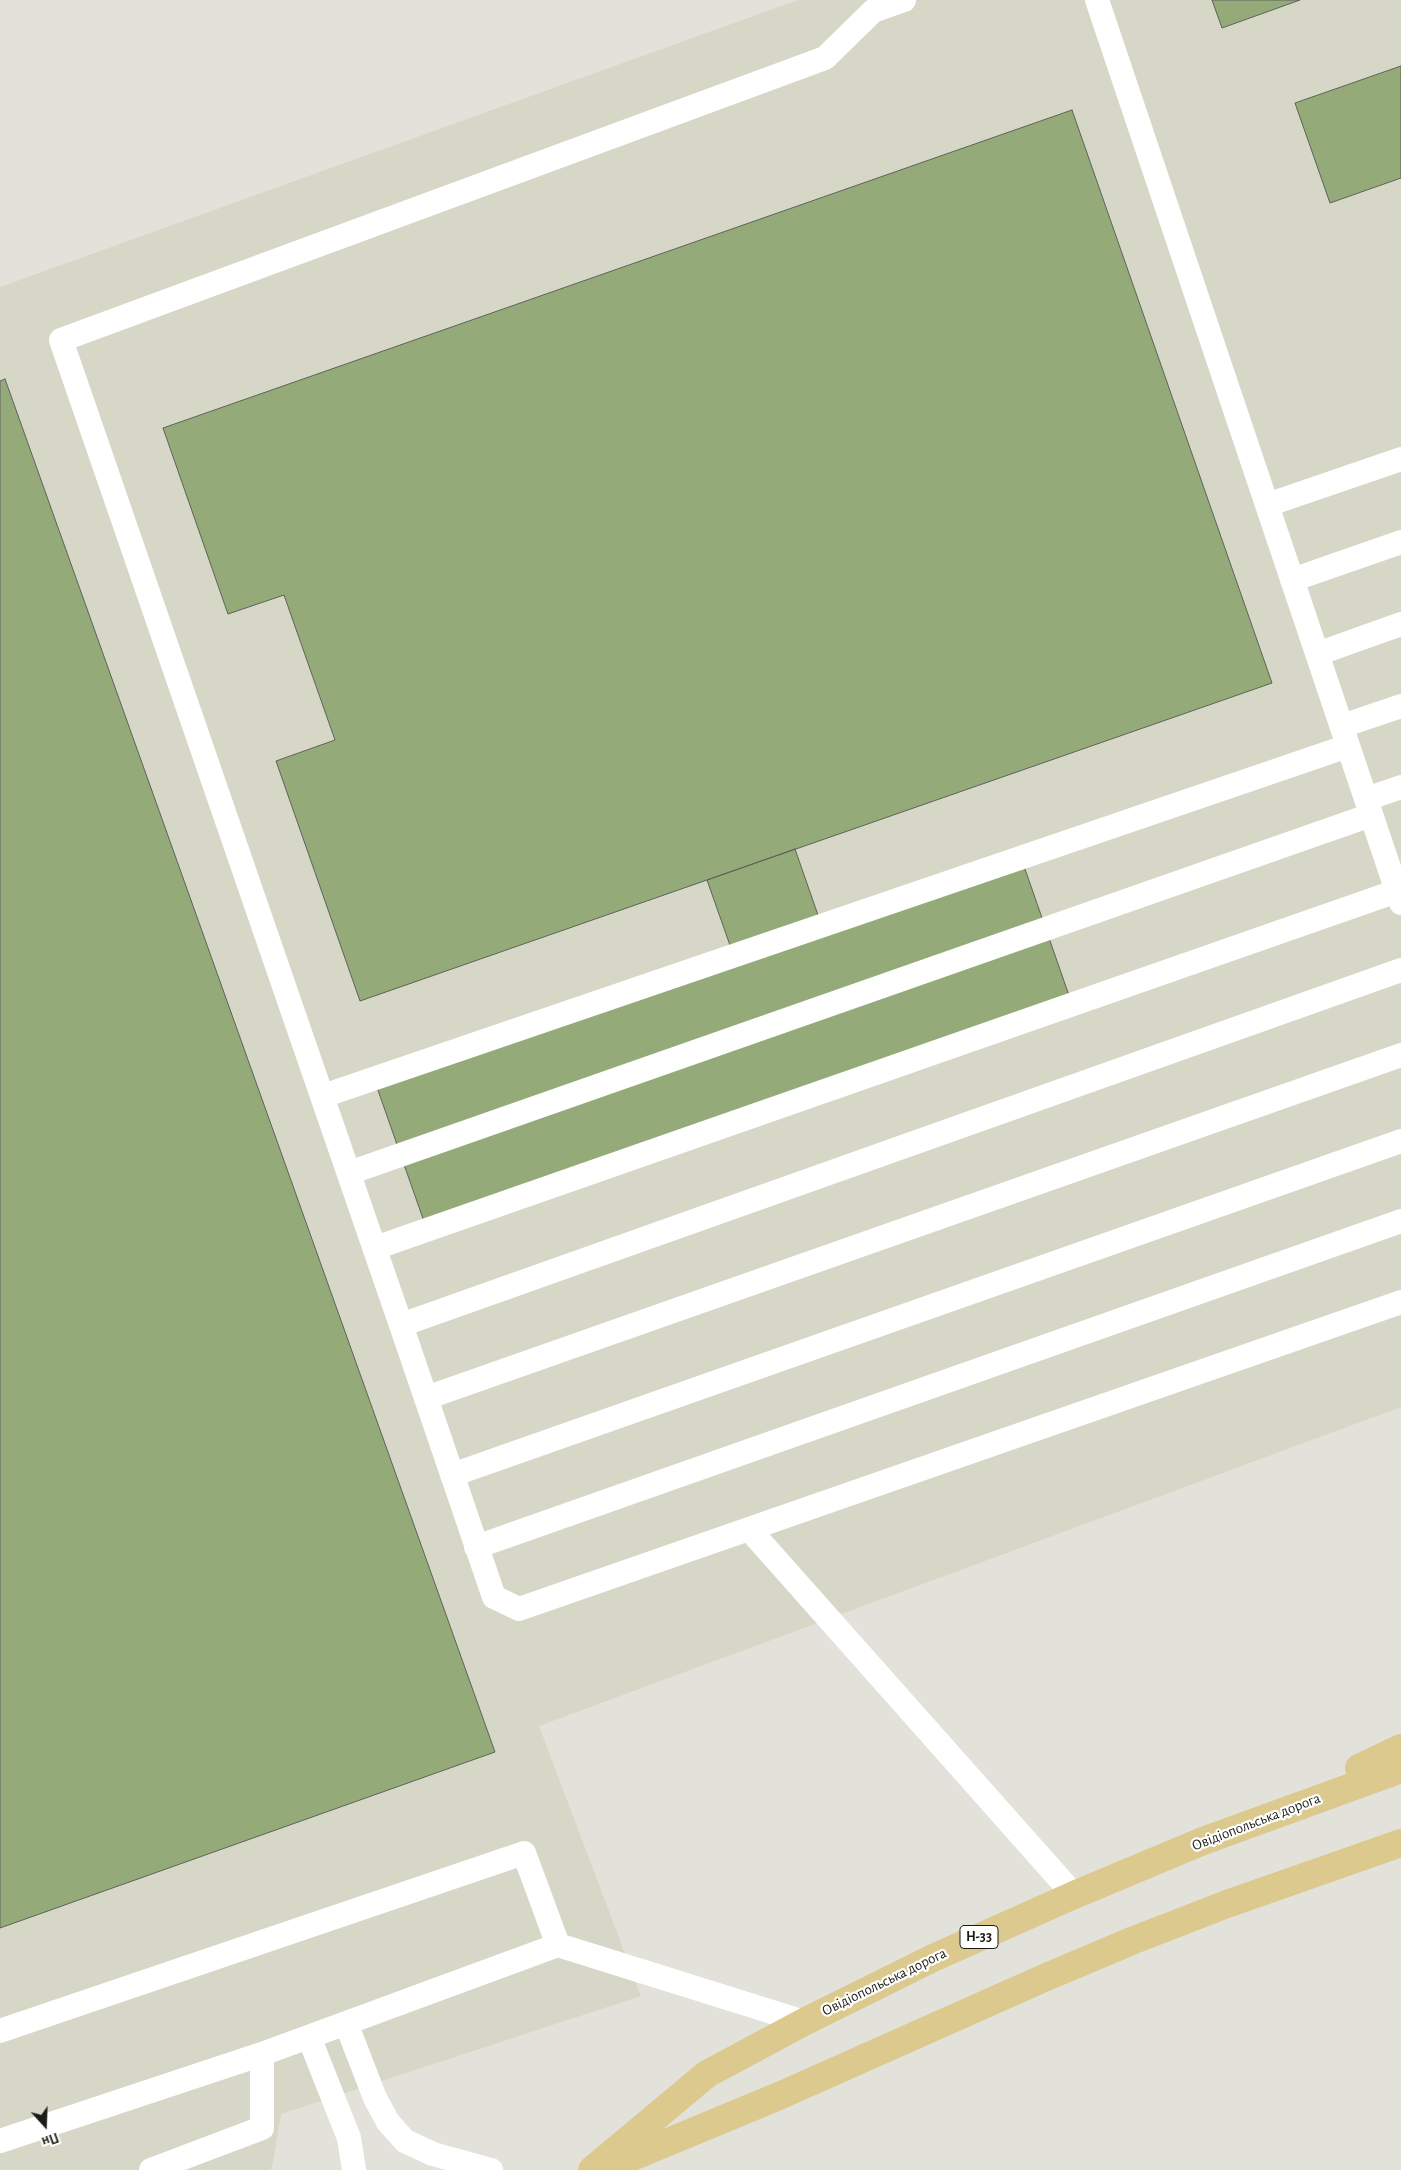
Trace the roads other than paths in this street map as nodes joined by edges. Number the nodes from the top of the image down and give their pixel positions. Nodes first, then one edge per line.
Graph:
1 (904, 0) edge
2 (1097, 0) edge
3 (1401, 459) edge
4 (1267, 505) junction
5 (1401, 542) edge
6 (1292, 580) junction
7 (1401, 624) edge
8 (1317, 654) junction
9 (1401, 706) edge
10 (1345, 736) junction
11 (1401, 787) edge
12 (1369, 807) junction
13 (1398, 884) edge
14 (1401, 970) edge
15 (1401, 1055) edge
16 (323, 1096) junction
17 (1401, 1141) edge
18 (349, 1173) junction
19 (1401, 1221) edge
20 (375, 1248) junction
21 (1401, 1302) edge
22 (401, 1324) junction
23 (426, 1398) junction
24 (452, 1475) junction
25 (749, 1529) junction
26 (476, 1547) junction
27 (1401, 1748) edge
28 (1401, 1769) edge
29 (1203, 1841) junction
30 (1401, 1843) edge
31 (1074, 1895) junction
32 (558, 1945) junction
33 (804, 2022) junction
34 (346, 2023) junction
35 (0, 2030) edge
36 (309, 2037) junction
37 (262, 2054) junction
38 (0, 2141) edge
39 (151, 2170) edge
40 (354, 2170) edge
41 (490, 2170) edge
42 (592, 2170) edge
43 (602, 2170) edge

1 - 16 lane
2 - 4 lane
3 - 4 lane
4 - 6 lane
5 - 6 lane
6 - 8 lane
7 - 8 lane
8 - 10 lane
9 - 10 lane
10 - 12 lane
10 - 16 lane
11 - 12 lane
12 - 13 lane
12 - 18 lane
13 - 20 lane
14 - 22 lane
15 - 23 lane
16 - 18 lane
17 - 24 lane
18 - 20 lane
19 - 26 lane
20 - 22 lane
21 - 25 lane
22 - 23 lane
23 - 24 lane
24 - 26 lane
25 - 26 lane
25 - 31 lane
27 - 29 main road
28 - 29 main road, Овідіопольська дорога / Н-33
29 - 31 main road, Овідіопольська дорога / Н-33
30 - 43 main road
31 - 33 main road, Овідіопольська дорога / Н-33
32 - 33 lane
32 - 34 lane
32 - 35 lane
33 - 42 main road, Овідіопольська дорога / Н-33
34 - 36 lane
34 - 41 lane
36 - 37 lane
36 - 40 lane
37 - 38 lane
37 - 39 lane

